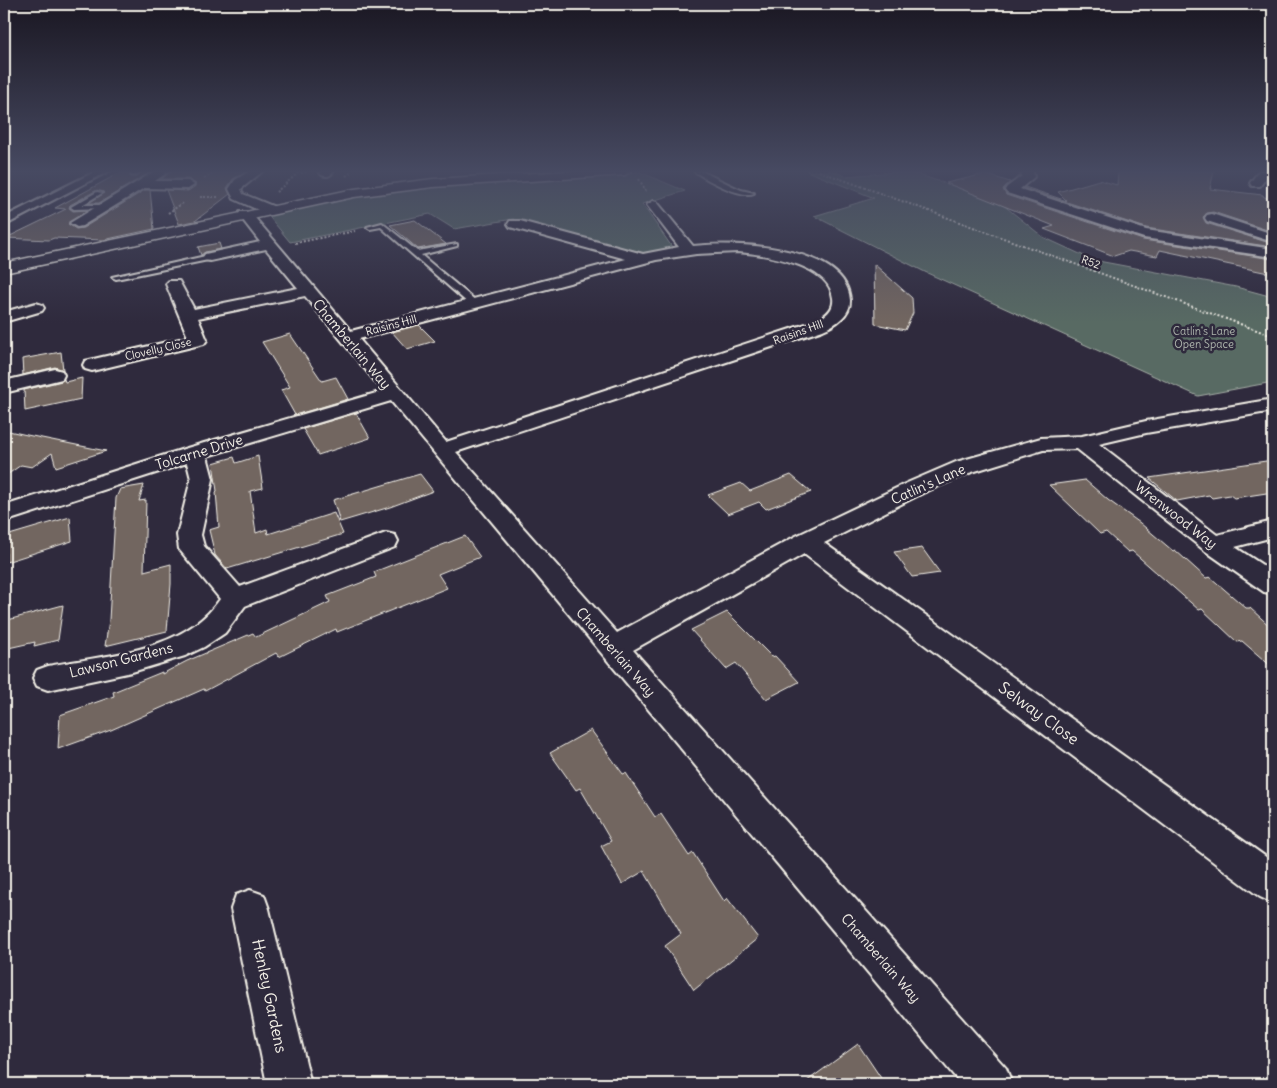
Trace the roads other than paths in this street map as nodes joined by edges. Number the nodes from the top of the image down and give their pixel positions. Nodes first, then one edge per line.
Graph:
1 (194, 222) edge
2 (260, 222) edge
3 (666, 222) edge
4 (1107, 222) edge
5 (1224, 222) edge
6 (515, 224) dead end
7 (370, 227) road end
8 (1273, 238) edge
9 (455, 245) dead end
10 (272, 246) junction
11 (688, 249) junction
12 (1273, 253) edge
13 (415, 254) junction
14 (210, 257) joint
15 (642, 259) junction
16 (4, 268) edge
17 (116, 277) dead end
18 (174, 284) dead end
19 (308, 291) junction
20 (472, 303) junction
21 (36, 308) dead end
22 (189, 315) junction
23 (4, 317) edge
24 (347, 336) junction
25 (92, 365) dead end
26 (55, 375) dead end
27 (4, 387) edge
28 (395, 394) junction
29 (1273, 405) edge
30 (1082, 442) junction
31 (442, 450) junction
32 (195, 453) junction
33 (4, 514) edge
34 (1273, 529) edge
35 (386, 541) dead end
36 (805, 542) junction
37 (1213, 544) junction
38 (1273, 585) edge
39 (236, 599) junction
40 (613, 648) junction
41 (48, 678) dead end
42 (1273, 884) edge
43 (250, 909) dead end
44 (289, 1084) edge
45 (990, 1084) edge

1 - 16 main road
2 - 10 street, Chamberlain Way
3 - 11 street
4 - 12 street
5 - 8 street
6 - 15 street
7 - 13 lane
9 - 13 lane
10 - 14 street
10 - 19 street, Chamberlain Way
11 - 15 street, Raisins Hill
11 - 31 street, Raisins Hill
13 - 20 lane
14 - 17 lane
15 - 20 street, Raisins Hill
18 - 22 street, Clovelly Close
19 - 22 street, Clovelly Close
19 - 24 street, Chamberlain Way
20 - 24 street, Raisins Hill
21 - 23 street
22 - 25 street, Clovelly Close
24 - 28 street, Chamberlain Way
26 - 27 street
28 - 31 street, Chamberlain Way
28 - 32 street, Tolcarne Drive
29 - 30 street, Catlin's Lane
30 - 36 street, Catlin's Lane
30 - 37 street, Wrenwood Way
31 - 40 street, Chamberlain Way
32 - 33 street, Tolcarne Drive
32 - 39 street
34 - 37 street
35 - 39 street
36 - 40 street, Catlin's Lane
36 - 42 street, Selway Close
37 - 38 street, Wrenwood Way
39 - 41 street, Lawson Gardens
40 - 45 street, Chamberlain Way
43 - 44 street, Henley Gardens

